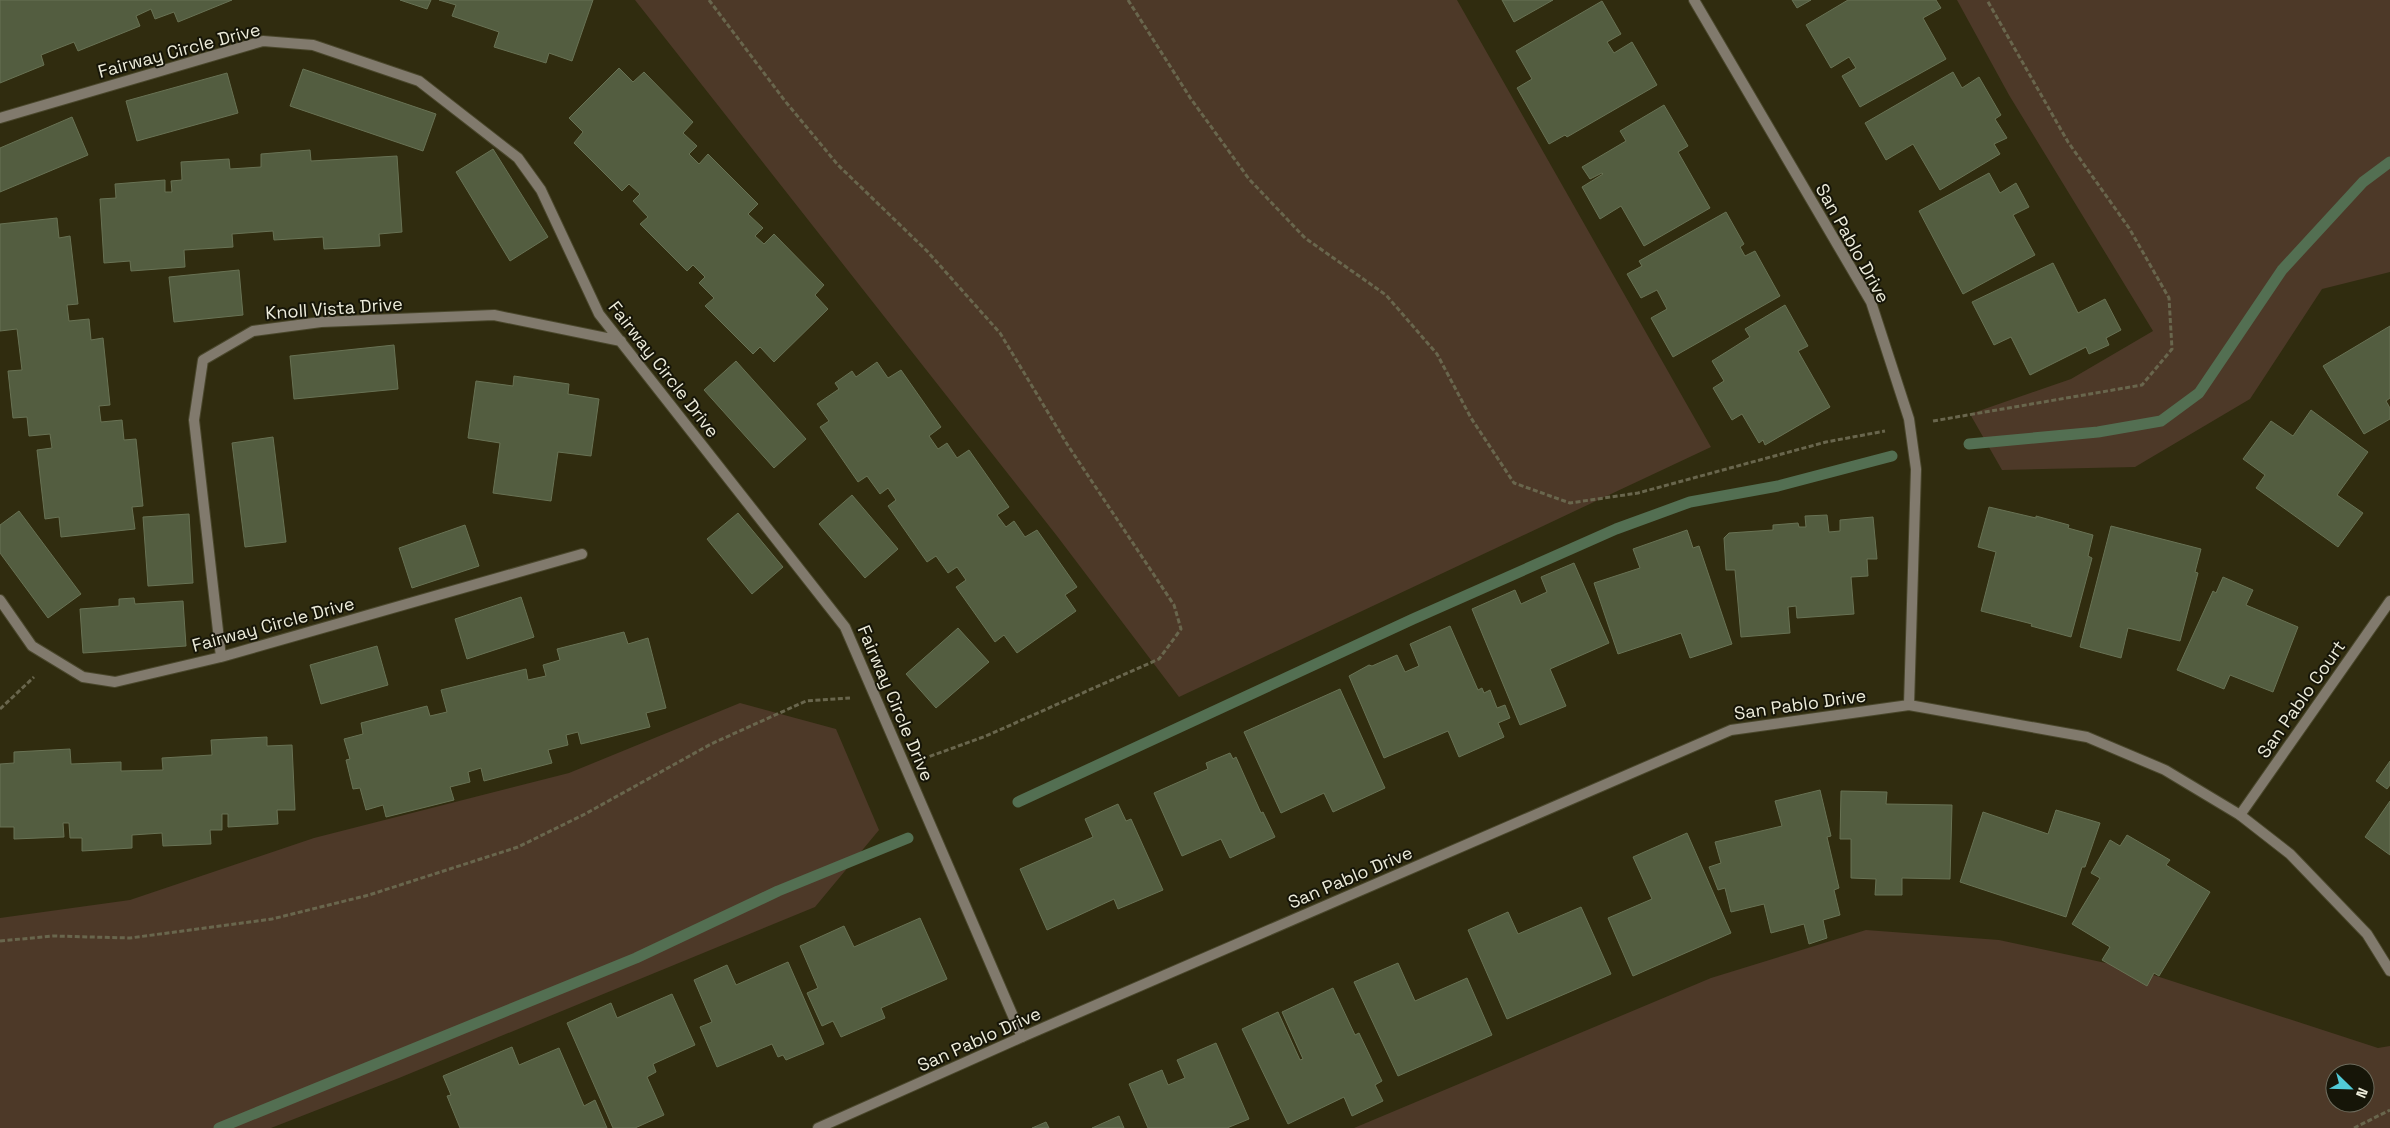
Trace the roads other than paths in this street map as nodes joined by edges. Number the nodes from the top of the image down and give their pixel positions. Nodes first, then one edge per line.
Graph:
1 (1694, 0) edge
2 (0, 118) edge
3 (621, 341) junction
4 (582, 554) dead end
5 (0, 600) edge
6 (2390, 601) edge
7 (221, 657) junction
8 (1909, 705) junction
9 (2240, 815) junction
10 (2390, 971) edge
11 (1022, 1037) junction
12 (818, 1128) edge

1 - 8 street, San Pablo Drive
2 - 3 street, Fairway Circle Drive
3 - 7 street, Knoll Vista Drive
3 - 11 street, Fairway Circle Drive
4 - 7 street, Fairway Circle Drive
5 - 7 street, Fairway Circle Drive
6 - 9 street, San Pablo Court
8 - 9 street, San Pablo Drive
8 - 11 street, San Pablo Drive
9 - 10 street, San Pablo Drive
11 - 12 street, San Pablo Drive

